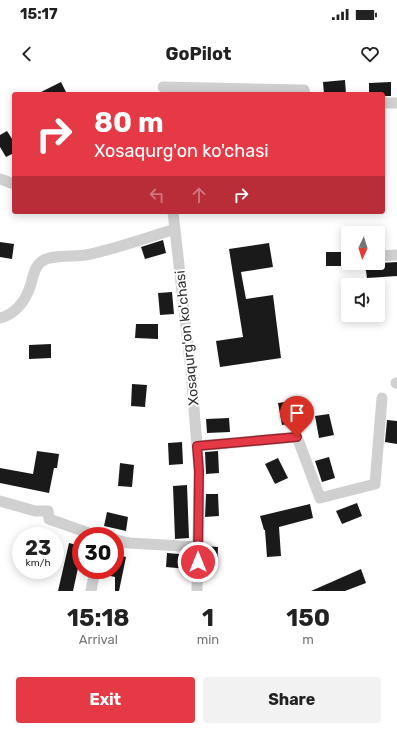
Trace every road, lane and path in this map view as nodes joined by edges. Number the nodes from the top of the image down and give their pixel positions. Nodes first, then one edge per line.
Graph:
1 (163, 87) edge
2 (304, 92) edge
3 (385, 103) edge
4 (397, 103) edge
5 (0, 179) edge
6 (12, 183) edge
7 (173, 214) edge
8 (175, 229) junction
9 (397, 255) edge
10 (385, 256) edge
11 (0, 318) edge
12 (382, 398) dead end
13 (197, 446) junction
14 (0, 501) edge
15 (72, 528) edge
16 (124, 541) edge
17 (198, 548) junction
18 (94, 579) edge
19 (91, 591) edge
20 (197, 591) edge

1 - 2 street
3 - 4 street
5 - 6 street
7 - 8 street, Xosaqurg'on ko'chasi
8 - 11 street
8 - 13 street, Xosaqurg'on ko'chasi
9 - 10 street
12 - 13 street
13 - 17 street, Xosaqurg'on ko'chasi
14 - 15 street
16 - 17 street
17 - 20 street, Xosaqurg'on ko'chasi
18 - 19 street

